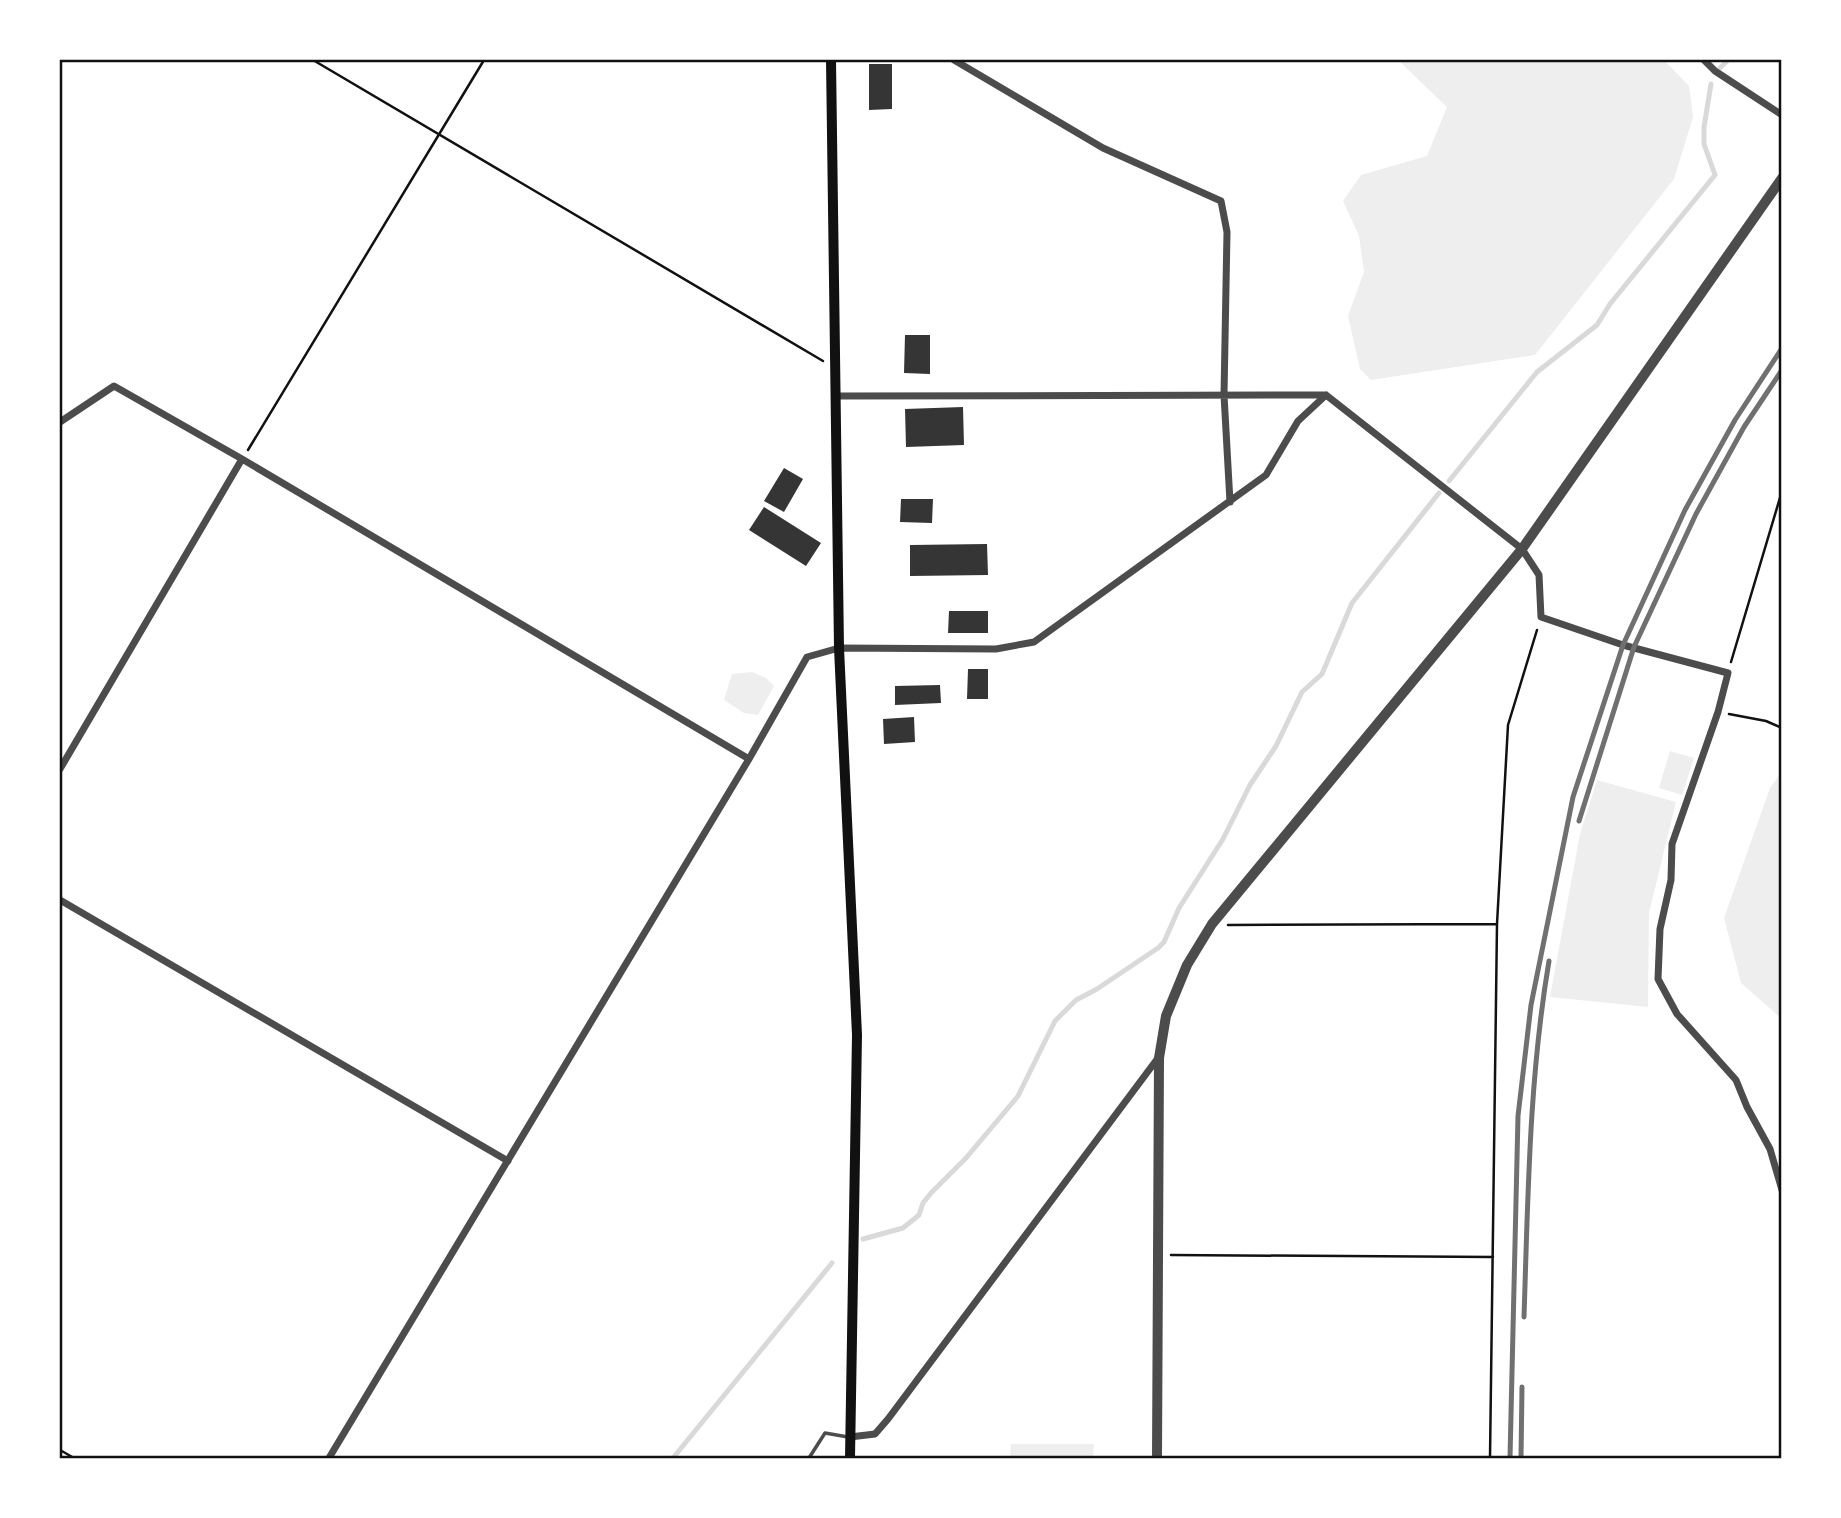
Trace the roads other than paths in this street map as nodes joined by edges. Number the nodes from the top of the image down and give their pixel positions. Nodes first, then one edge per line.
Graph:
1 (831, 60) edge
2 (954, 60) edge
3 (1704, 60) edge
4 (1782, 115) edge
5 (1782, 178) edge
6 (1224, 395) junction
7 (1326, 395) junction
8 (837, 396) junction
9 (60, 422) edge
10 (242, 459) junction
11 (1230, 502) junction
12 (1522, 549) junction
13 (839, 648) junction
14 (749, 759) junction
15 (60, 769) edge
16 (60, 901) edge
17 (1159, 1058) junction
18 (508, 1161) junction
19 (1782, 1190) edge
20 (850, 1437) junction
21 (330, 1458) edge
22 (809, 1458) edge
23 (850, 1458) edge
24 (1157, 1458) edge

1 - 8 main road
2 - 6 street
3 - 4 street
5 - 12 street
6 - 7 street
6 - 8 street
6 - 11 street
7 - 11 street
7 - 12 street
8 - 13 main road
9 - 10 street
10 - 14 street
10 - 15 street
11 - 13 street
12 - 17 street
12 - 19 street
13 - 14 street
13 - 20 main road
14 - 18 street
16 - 18 street
17 - 20 street
17 - 24 street
18 - 21 street
20 - 22 lane
20 - 23 main road

